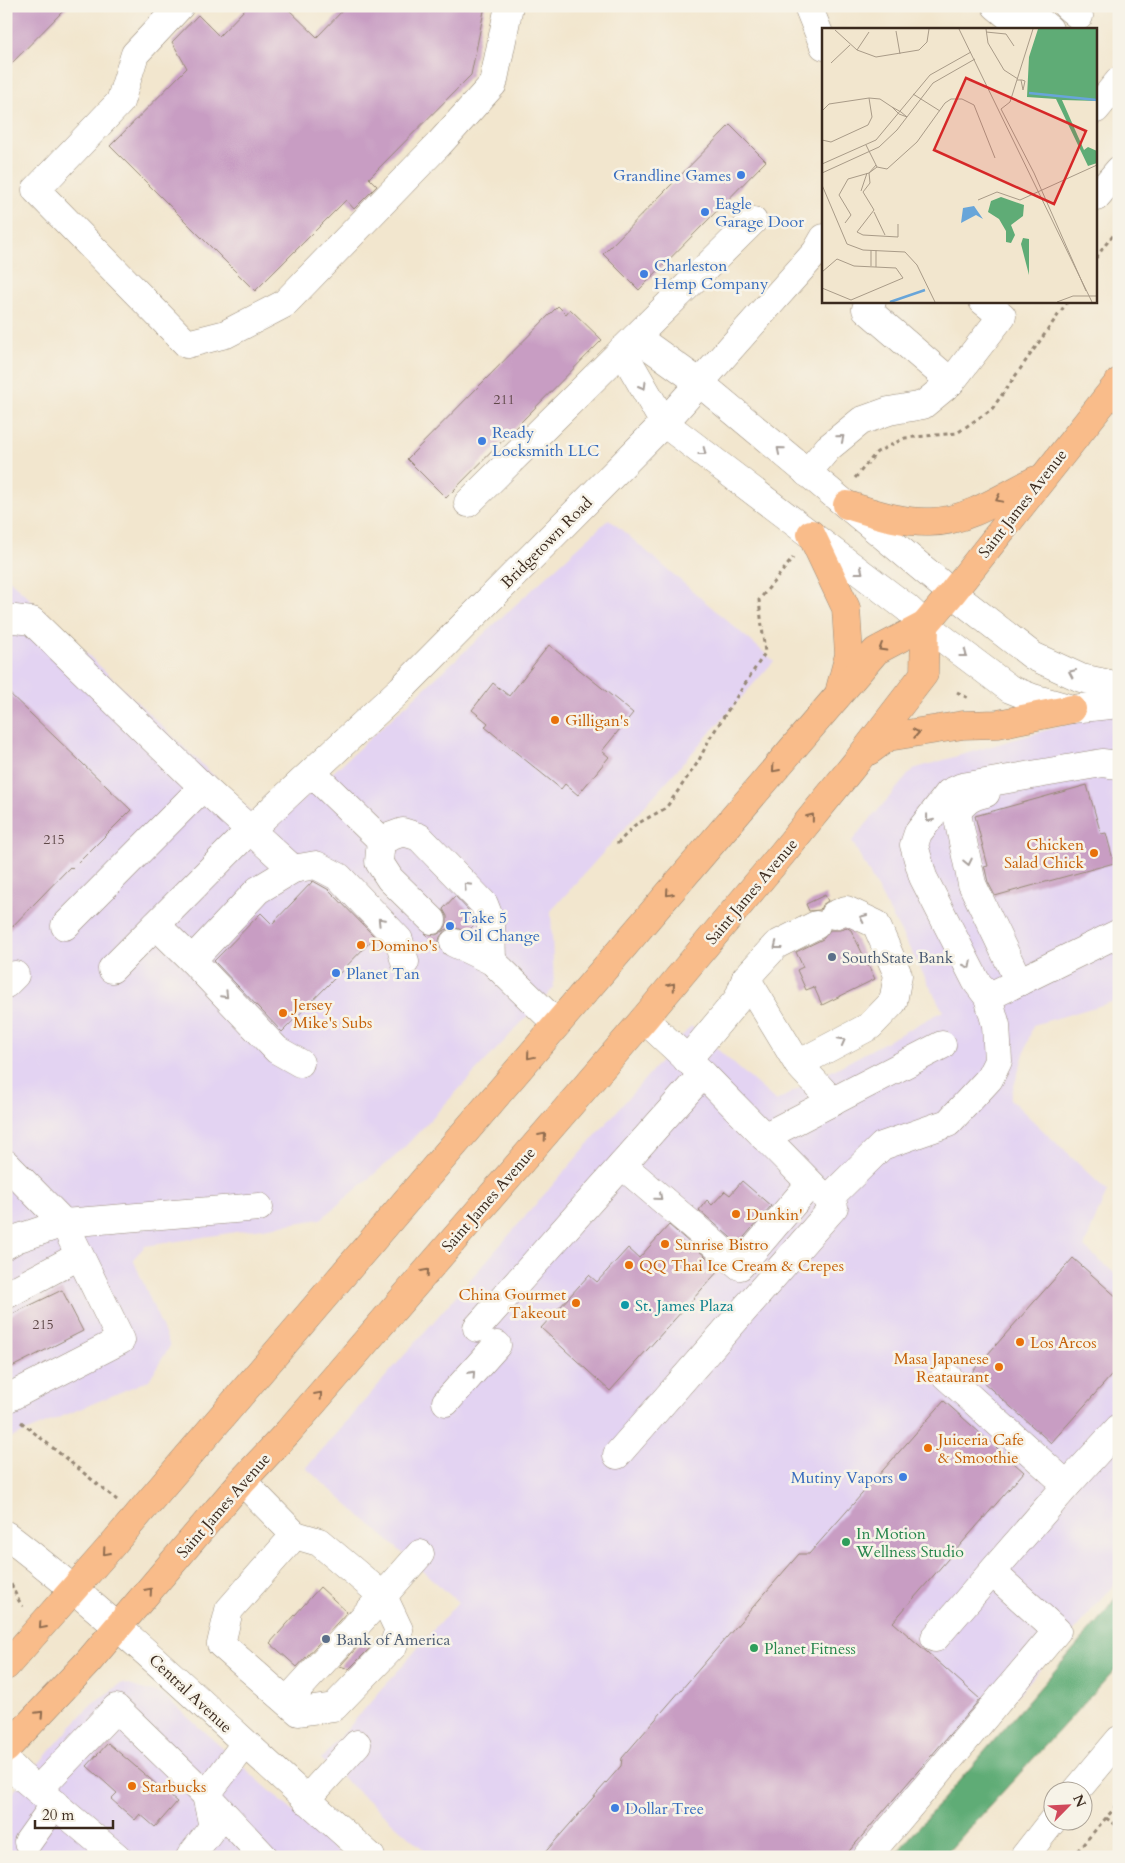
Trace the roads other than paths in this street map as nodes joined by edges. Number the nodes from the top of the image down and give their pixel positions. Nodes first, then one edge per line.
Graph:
1 (180, 6) edge
2 (509, 6) edge
3 (808, 6) edge
4 (996, 6) edge
5 (1021, 6) edge
6 (1045, 6) edge
7 (1066, 19) edge
8 (1023, 28) edge
9 (822, 41) edge
10 (1119, 81) edge
11 (1098, 107) edge
12 (1119, 170) edge
13 (1098, 192) edge
14 (753, 221) dead end
15 (822, 242) edge
16 (871, 302) edge
17 (999, 306) edge
18 (629, 343) junction
19 (951, 382) junction
20 (1119, 382) edge
21 (700, 383) junction
22 (664, 423) junction
23 (807, 473) junction
24 (1042, 477) junction
25 (468, 503) dead end
26 (847, 505) junction
27 (812, 534) junction
28 (952, 593) junction
29 (6, 618) edge
30 (925, 625) junction
31 (1119, 686) edge
32 (839, 694) junction
33 (1119, 704) edge
34 (1072, 709) junction
35 (858, 760) junction
36 (1119, 765) edge
37 (312, 773) junction
38 (203, 787) junction
39 (250, 830) junction
40 (381, 840) junction
41 (292, 869) junction
42 (432, 920) dead end
43 (156, 925) junction
44 (65, 926) dead end
45 (1119, 933) edge
46 (454, 943) dead end
47 (192, 960) junction
48 (492, 961) junction
49 (405, 962) dead end
50 (112, 969) dead end
51 (746, 978) junction
52 (1019, 982) junction
53 (988, 997) junction
54 (644, 1019) junction
55 (557, 1024) junction
56 (942, 1045) dead end
57 (300, 1063) dead end
58 (798, 1064) junction
59 (695, 1067) junction
60 (833, 1102) junction
61 (764, 1137) junction
62 (6, 1164) edge
63 (622, 1165) junction
64 (822, 1195) junction
65 (259, 1207) dead end
66 (64, 1223) junction
67 (6, 1245) edge
68 (80, 1256) junction
69 (6, 1294) edge
70 (477, 1328) dead end
71 (497, 1346) dead end
72 (945, 1375) dead end
73 (446, 1402) dead end
74 (10, 1408) edge
75 (1119, 1428) edge
76 (617, 1455) dead end
77 (242, 1481) junction
78 (1067, 1485) junction
79 (6, 1535) edge
80 (295, 1535) junction
81 (420, 1554) dead end
82 (993, 1573) junction
83 (74, 1589) junction
84 (389, 1608) junction
85 (118, 1627) junction
86 (935, 1638) dead end
87 (6, 1666) edge
88 (299, 1706) junction
89 (1119, 1740) edge
90 (246, 1744) junction
91 (358, 1744) dead end
92 (6, 1749) edge
93 (6, 1761) edge
94 (1085, 1780) edge
95 (206, 1795) junction
96 (46, 1797) junction
97 (306, 1800) junction
98 (1045, 1830) edge
99 (28, 1842) dead end
100 (117, 1857) edge
101 (190, 1857) edge
102 (264, 1857) edge
103 (372, 1857) edge
104 (867, 1857) edge
105 (1024, 1857) edge

1 - 2 street
3 - 9 street
4 - 8 street
5 - 7 street
6 - 7 street
10 - 11 street
12 - 13 street
14 - 18 street
15 - 21 street, Bridgetown Road
16 - 19 street
17 - 19 street
18 - 21 street
18 -> 22 street
18 - 25 street
23 -> 19 street
20 - 24 main road, Saint James Avenue
21 - 22 street, Bridgetown Road
23 -> 21 street
22 -> 27 street
22 - 37 street, Bridgetown Road
23 - 26 street
24 -> 26 main road
24 - 28 main road, Saint James Avenue
26 - 28 street
27 -> 30 street
27 - 32 main road
28 - 30 main road, Saint James Avenue
31 -> 28 street
29 - 38 street
30 -> 32 main road, Saint James Avenue
30 -> 34 street
30 - 35 main road, Saint James Avenue
32 -> 55 main road, Saint James Avenue
33 - 34 street
35 -> 34 main road
54 -> 35 main road, Saint James Avenue
36 -> 52 street
36 -> 53 street
37 - 39 street, Bridgetown Road
37 - 40 street
38 - 39 street
38 - 44 street
39 - 41 street
39 - 43 street, Bridgetown Road
40 - 42 street
48 -> 40 street
41 - 47 street
49 -> 41 street
43 - 47 street
43 - 50 street, Bridgetown Road
45 - 52 street
46 - 48 street
47 -> 57 street
48 - 55 street
51 - 58 street
58 -> 51 street
51 - 59 street
52 - 53 street
53 - 64 street
54 - 59 street
77 -> 54 main road, Saint James Avenue
55 -> 83 main road, Saint James Avenue
56 - 60 street
58 - 60 street
59 - 61 street
59 - 63 street
60 - 61 street
61 - 64 street
62 - 66 street
63 -> 64 street
63 - 70 street
64 - 76 street
65 - 66 street
66 - 67 street
66 - 68 street
68 - 69 street
68 - 74 street
73 -> 71 street
72 - 78 street
75 - 78 street
77 - 80 street
85 -> 77 main road, Saint James Avenue
78 - 82 street
79 - 83 street, Central Avenue
80 - 84 street
80 - 88 street
81 - 84 street
82 - 86 street
82 - 104 street
83 - 85 street, Central Avenue
83 -> 87 main road, Saint James Avenue
84 - 88 street
84 - 88 street
85 - 90 street, Central Avenue
92 -> 85 main road, Saint James Avenue
89 - 94 street
90 - 95 street
90 - 97 street, Central Avenue
91 - 97 street
93 - 96 street
95 - 96 street
95 - 101 street
95 - 102 street
96 - 99 street
96 - 100 street
97 - 103 street, Central Avenue
98 - 105 street

